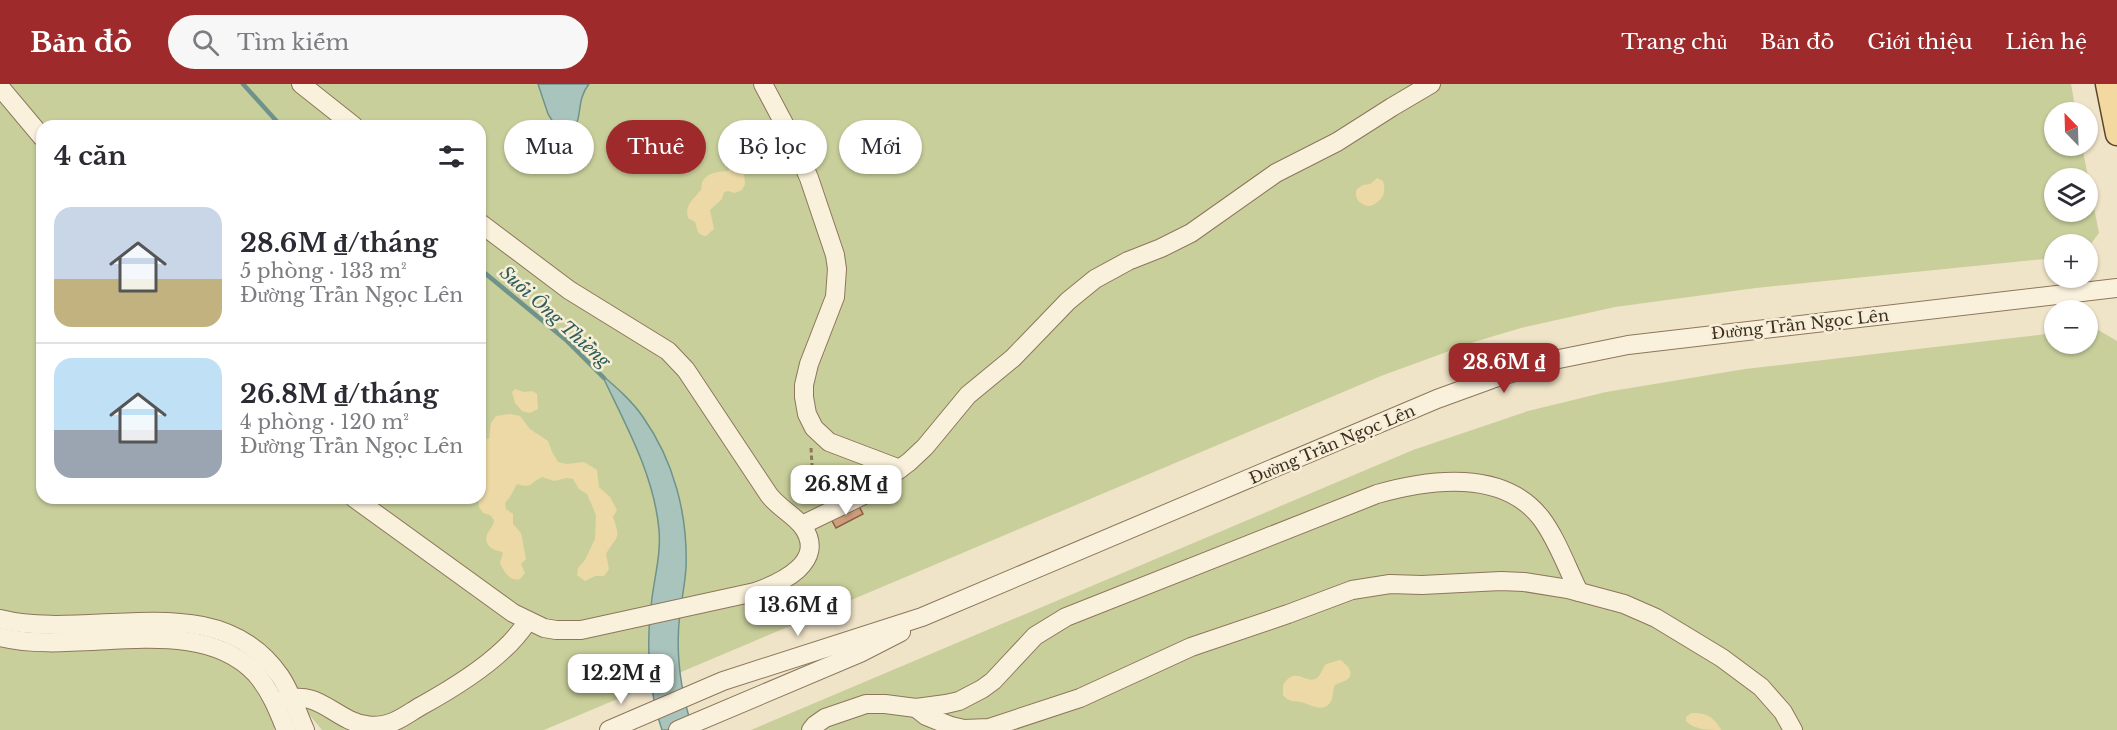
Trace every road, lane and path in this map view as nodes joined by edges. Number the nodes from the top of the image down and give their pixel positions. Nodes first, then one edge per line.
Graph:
1 (301, 84) edge
2 (763, 84) edge
3 (1431, 84) edge
4 (2107, 84) edge
5 (0, 87) edge
6 (346, 120) edge
7 (36, 131) edge
8 (2117, 134) edge
9 (486, 228) edge
10 (2117, 288) edge
11 (814, 428) junction
12 (900, 469) junction
13 (362, 504) edge
14 (809, 522) junction
15 (1579, 592) junction
16 (922, 617) junction
17 (0, 620) edge
18 (528, 621) junction
19 (0, 637) edge
20 (283, 701) junction
21 (916, 708) junction
22 (286, 730) edge
23 (305, 730) edge
24 (609, 730) edge
25 (678, 730) edge
26 (811, 730) edge
27 (1793, 730) edge

1 - 6 street
2 - 11 street
3 - 12 street
4 - 8 main road
5 - 7 street
9 - 14 street
10 - 16 street, Đường Trần Ngọc Lên
11 - 12 street
11 - 14 path
12 - 14 street
13 - 18 street
14 - 18 street
15 - 21 street
15 - 21 street
15 - 27 street
16 - 24 street, Đường Trần Ngọc Lên
16 - 25 street, Đường Trần Ngọc Lên
17 - 20 street
18 - 20 street
19 - 20 street
20 - 22 street
20 - 23 street
21 - 26 street

